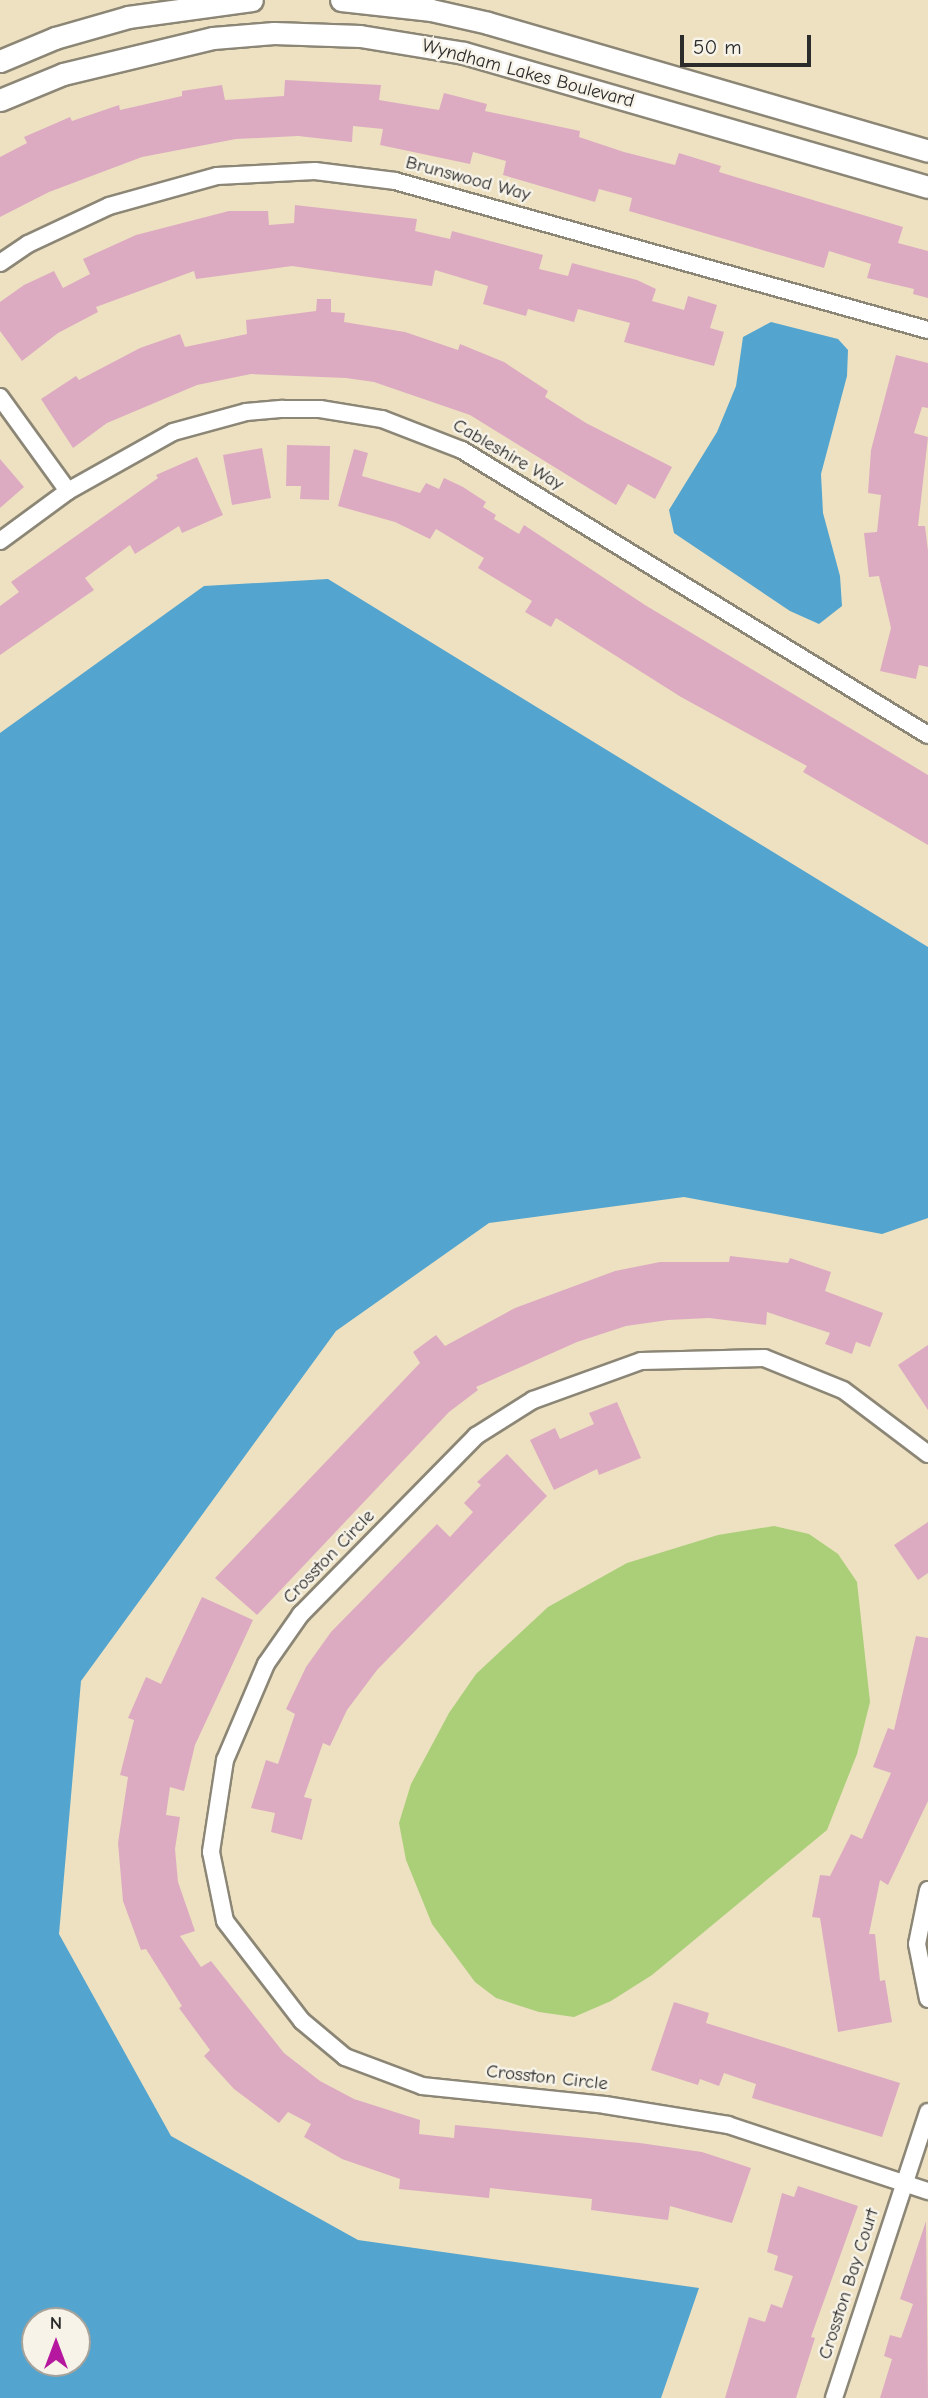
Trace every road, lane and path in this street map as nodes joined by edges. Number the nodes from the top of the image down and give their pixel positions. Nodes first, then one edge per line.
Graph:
1 (252, 0) edge
2 (341, 0) edge
3 (0, 61) edge
4 (0, 100) edge
5 (928, 151) edge
6 (928, 187) edge
7 (0, 263) edge
8 (928, 330) edge
9 (0, 397) edge
10 (68, 491) junction
11 (0, 541) edge
12 (928, 735) edge
13 (928, 1454) edge
14 (928, 1890) edge
15 (928, 1999) edge
16 (928, 2112) edge
17 (905, 2184) junction
18 (928, 2191) edge
19 (834, 2398) edge

1 - 3 street
2 - 5 street, Wyndham Lakes Boulevard
4 - 6 street, Wyndham Lakes Boulevard
7 - 8 street, Brunswood Way
9 - 10 street
10 - 11 street, Cableshire Way
10 - 12 street, Cableshire Way
13 - 17 street, Crosston Circle
14 - 15 street
16 - 17 street
17 - 18 street, Crosston Circle
17 - 19 street, Crosston Bay Court

